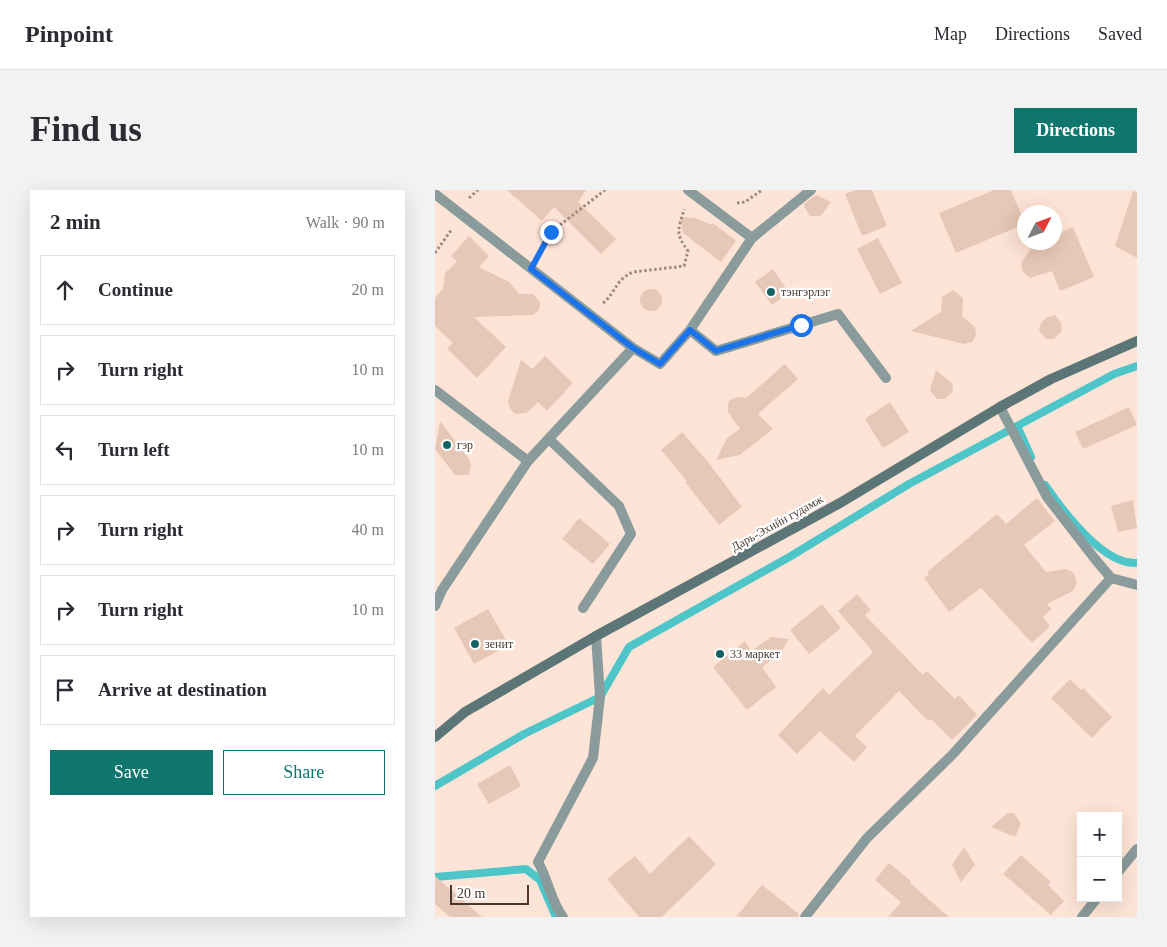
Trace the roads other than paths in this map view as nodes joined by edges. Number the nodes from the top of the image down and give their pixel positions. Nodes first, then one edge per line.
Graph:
1 (811, 190) edge
2 (691, 193) edge
3 (435, 194) edge
4 (752, 238) junction
5 (690, 330) junction
6 (1137, 341) edge
7 (633, 348) junction
8 (886, 378) dead end
9 (435, 390) edge
10 (1000, 407) junction
11 (549, 439) junction
12 (528, 461) junction
13 (1111, 578) junction
14 (1137, 585) edge
15 (439, 587) edge
16 (435, 606) edge
17 (583, 608) dead end
18 (596, 636) junction
19 (435, 737) edge
20 (1137, 849) edge
21 (1122, 867) edge
22 (1094, 902) edge
23 (563, 917) edge
24 (805, 917) edge
25 (1082, 917) edge

1 - 4 street
2 - 4 street
3 - 7 street
4 - 5 street
5 - 7 street
5 - 8 street
6 - 10 main road, Дарь-Эхийн гудамж
7 - 11 street
9 - 12 street
10 - 13 street
10 - 18 main road, Дарь-Эхийн гудамж
11 - 12 street
11 - 17 street
12 - 15 street
13 - 14 street
13 - 24 street
15 - 16 street
18 - 19 main road, Дарь-Эхийн гудамж
18 - 23 street
20 - 21 street
22 - 25 street

